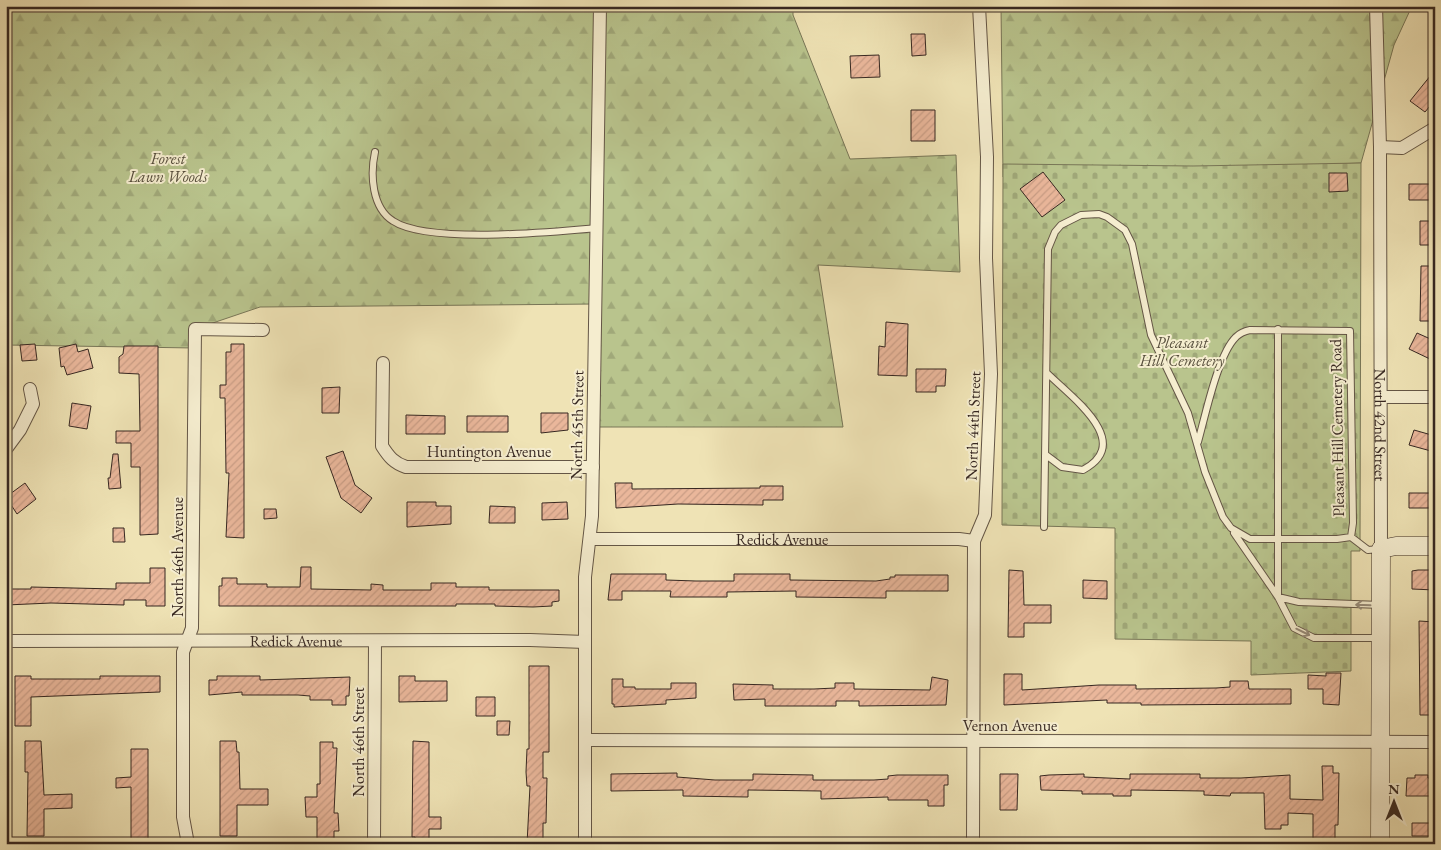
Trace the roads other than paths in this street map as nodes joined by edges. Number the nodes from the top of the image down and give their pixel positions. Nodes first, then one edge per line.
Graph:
1 (600, 6) edge
2 (979, 6) edge
3 (1376, 6) edge
4 (1435, 128) edge
5 (1380, 147) junction
6 (376, 152) dead end
7 (597, 228) junction
8 (264, 330) dead end
9 (1278, 330) junction
10 (383, 363) dead end
11 (1047, 373) junction
12 (30, 388) dead end
13 (1381, 397) junction
14 (1435, 397) edge
15 (1197, 443) junction
16 (6, 449) edge
17 (1046, 455) junction
18 (593, 468) junction
19 (1044, 527) dead end
20 (1231, 528) junction
21 (1351, 537) junction
22 (1278, 539) junction
23 (590, 540) junction
24 (974, 541) junction
25 (1435, 546) edge
26 (1381, 549) junction
27 (1278, 597) junction
28 (1381, 606) junction
29 (1380, 638) junction
30 (6, 640) edge
31 (188, 641) junction
32 (375, 641) junction
33 (585, 642) junction
34 (585, 740) junction
35 (973, 741) junction
36 (1380, 742) junction
37 (1435, 742) edge
38 (188, 844) edge
39 (374, 844) edge
40 (585, 844) edge
41 (973, 844) edge
42 (1380, 844) edge

1 - 7 street, North 45th Street
2 - 24 street, North 44th Street
3 - 5 street, North 42nd Street
4 - 5 street
5 - 13 street, North 42nd Street
6 - 7 lane
7 - 18 street, North 45th Street
8 - 31 street, North 46th Avenue
9 - 15 lane, Pleasant Hill Cemetery Road
9 - 21 lane, Pleasant Hill Cemetery Road
9 - 22 lane
10 - 18 street, Huntington Avenue
11 - 15 lane
11 - 17 lane
11 - 17 lane
12 - 16 street
13 - 14 street
13 - 26 street, North 42nd Street
15 - 20 lane
17 - 19 lane
18 - 23 street, North 45th Street
20 - 22 lane, Pleasant Hill Cemetery Road
20 - 27 lane
21 - 22 lane, Pleasant Hill Cemetery Road
21 - 26 lane, Pleasant Hill Cemetery Road
22 - 27 lane
23 - 24 street, Redick Avenue
23 - 33 street, North 45th Street
24 - 35 street, North 44th Street
25 - 26 street
26 - 28 street, North 42nd Street
28 -> 27 lane
27 -> 29 lane
28 - 29 street, North 42nd Street
29 - 36 street, North 42nd Street
30 - 31 street, Redick Avenue
31 - 32 street, Redick Avenue
31 - 38 street, North 46th Avenue
32 - 33 street, Redick Avenue
32 - 39 street, North 46th Street
33 - 34 street, North 45th Street
34 - 35 street, Vernon Avenue
34 - 40 street, North 45th Street
35 - 36 street, Vernon Avenue
35 - 41 street, North 44th Street
36 - 37 street, Vernon Avenue
36 - 42 street, North 42nd Street

